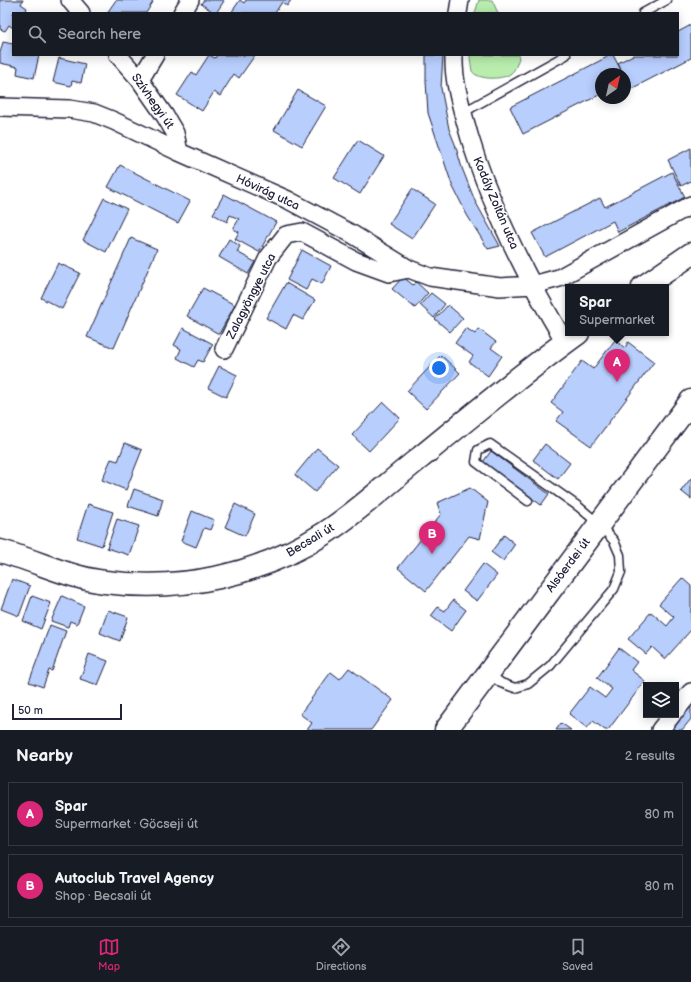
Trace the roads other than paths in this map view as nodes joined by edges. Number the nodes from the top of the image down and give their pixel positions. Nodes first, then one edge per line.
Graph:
1 (70, 0) edge
2 (190, 0) edge
3 (460, 0) edge
4 (668, 0) edge
5 (80, 12) edge
6 (183, 12) edge
7 (458, 12) edge
8 (645, 12) edge
9 (119, 56) edge
10 (154, 56) edge
11 (454, 56) edge
12 (564, 56) edge
13 (140, 80) junction
14 (0, 107) edge
15 (462, 113) junction
16 (179, 152) junction
17 (691, 204) edge
18 (691, 254) edge
19 (409, 269) junction
20 (647, 284) edge
21 (533, 285) junction
22 (565, 330) edge
23 (571, 338) edge
24 (224, 349) dead end
25 (691, 401) edge
26 (528, 501) dead end
27 (599, 524) junction
28 (0, 551) edge
29 (488, 674) junction
30 (691, 692) edge
31 (679, 706) edge
32 (670, 718) edge
33 (446, 730) edge
34 (660, 730) edge

1 - 5 street
2 - 6 street
3 - 7 street
4 - 8 lane
9 - 13 street, Szívhegyi út
10 - 13 street
11 - 15 street, Kodály Zoltán utca
12 - 15 lane
13 - 16 street, Szívhegyi út
14 - 16 street, Hóvirág utca
15 - 21 street, Kodály Zoltán utca
16 - 19 street, Hóvirág utca
17 - 21 street, Hóvirág utca
18 - 20 main road
19 - 21 street, Hóvirág utca
19 - 24 street, Zalagyöngye utca
21 - 22 street, Kodály Zoltán utca
23 - 28 main road, Becsali út
25 - 27 main road, Alsóerdei út
26 - 27 lane
27 - 29 main road, Alsóerdei út
27 - 29 lane
29 - 33 main road, Alsóerdei út
30 - 31 street
32 - 34 street

